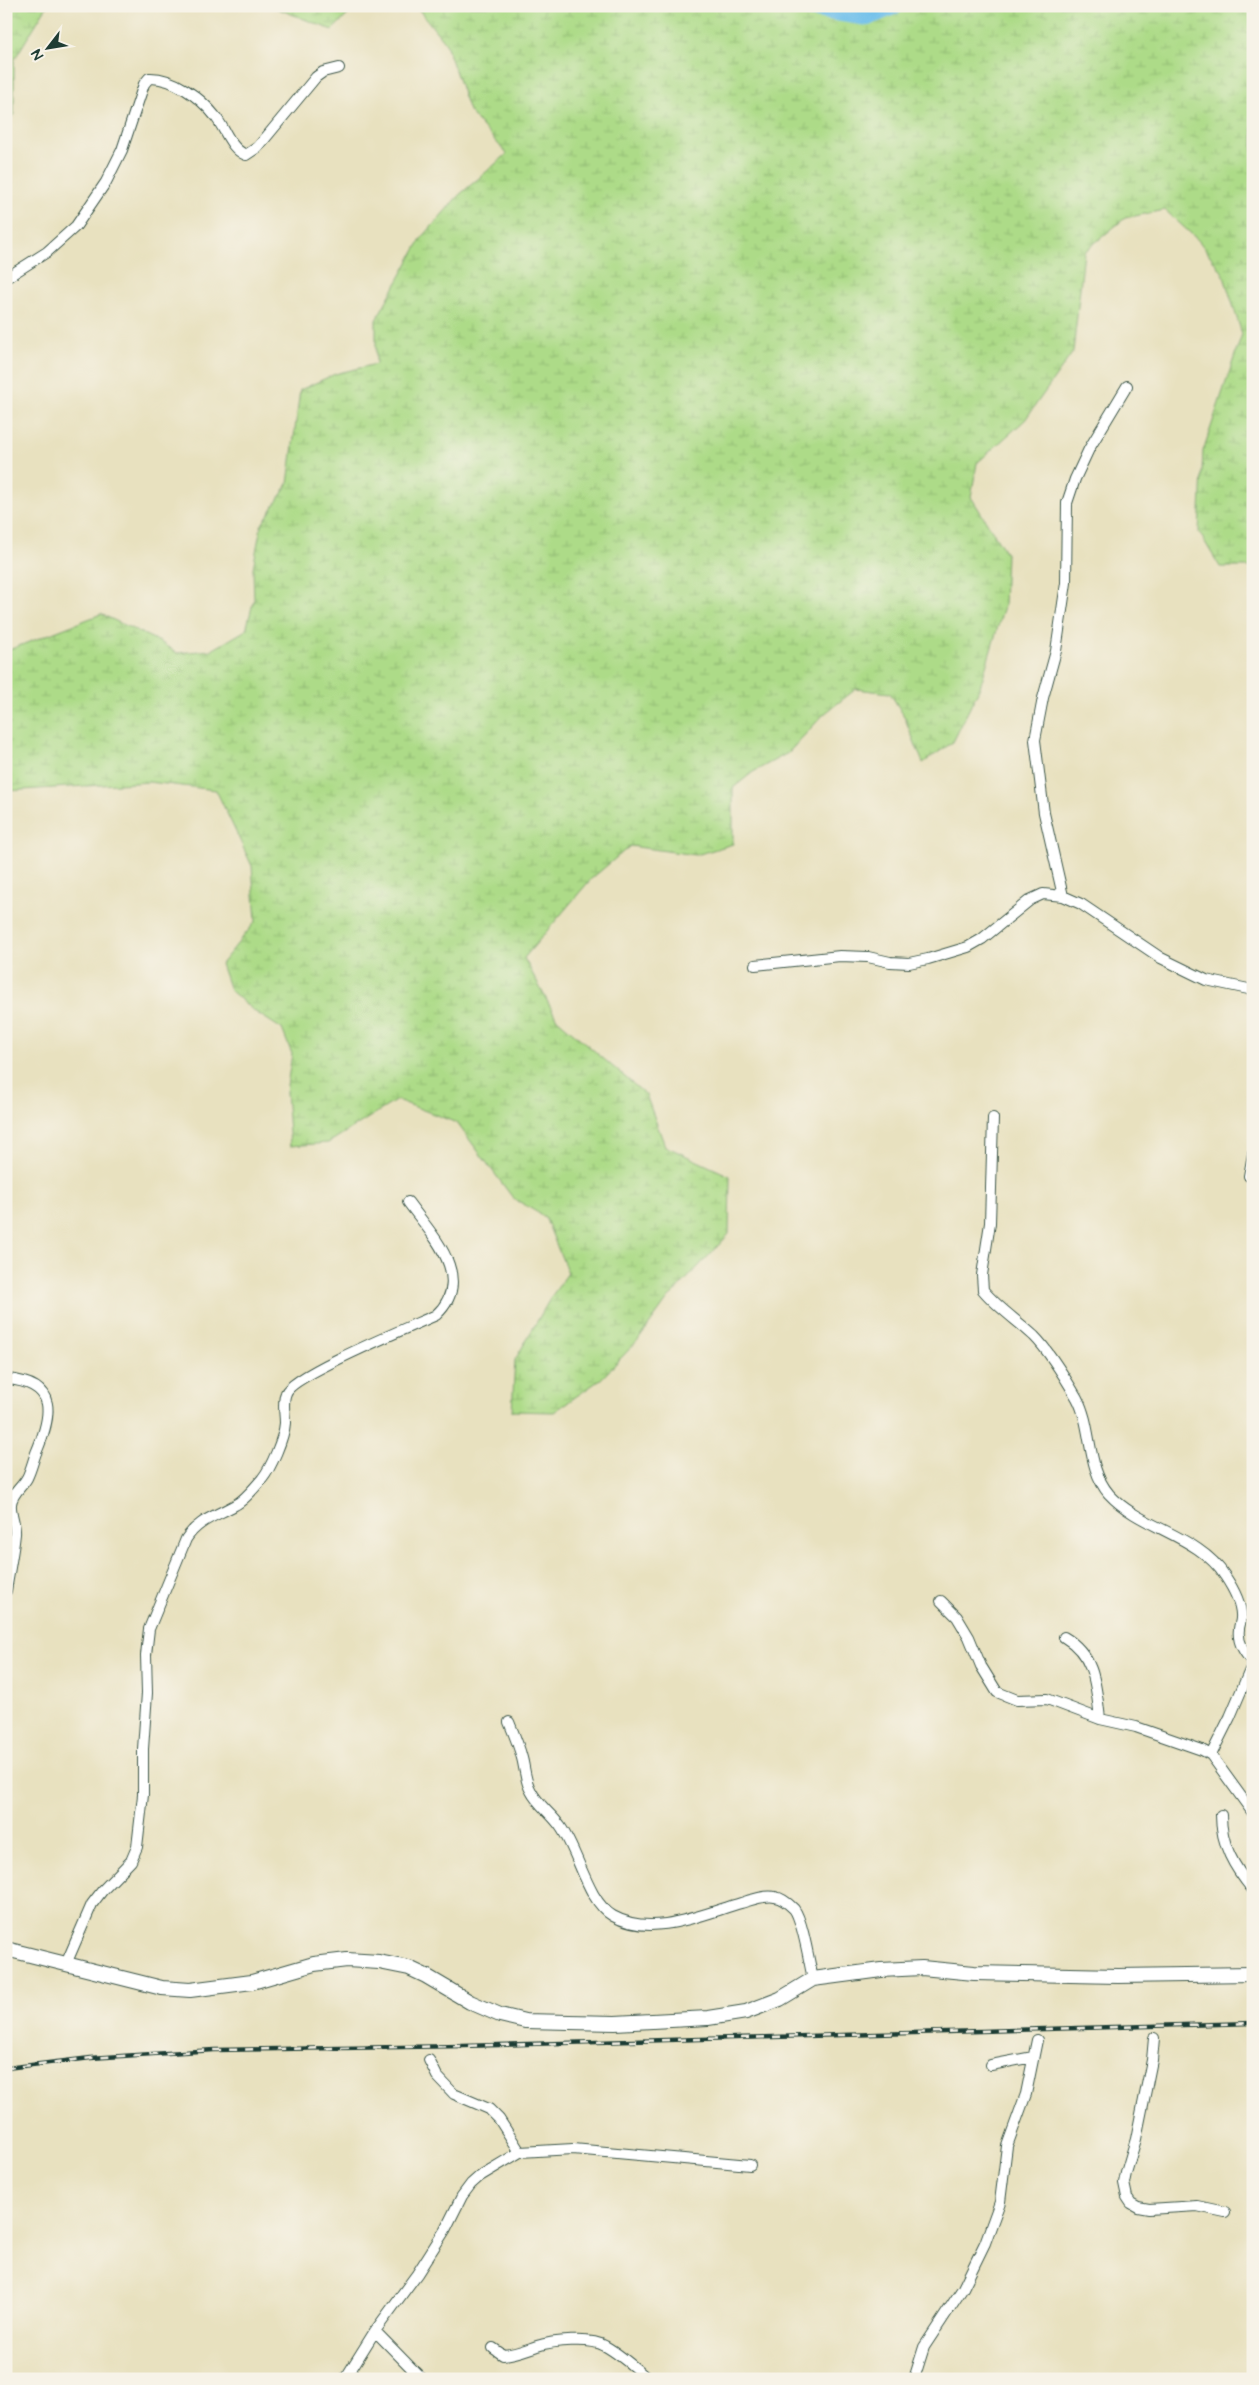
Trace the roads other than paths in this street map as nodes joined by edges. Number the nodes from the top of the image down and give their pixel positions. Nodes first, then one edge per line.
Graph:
1 (338, 68) dead end
2 (6, 278) edge
3 (1127, 386) dead end
4 (1063, 896) junction
5 (756, 964) dead end
6 (1253, 990) edge
7 (993, 1118) dead end
8 (1253, 1154) edge
9 (1249, 1176) dead end
10 (408, 1202) dead end
11 (6, 1378) edge
12 (6, 1591) edge
13 (942, 1601) dead end
14 (1064, 1637) dead end
15 (1253, 1663) edge
16 (1100, 1719) junction
17 (509, 1722) dead end
18 (1210, 1755) junction
19 (1253, 1813) edge
20 (1221, 1815) dead end
21 (1253, 1890) edge
22 (6, 1949) edge
23 (66, 1964) junction
24 (1253, 1974) edge
25 (813, 1979) junction
26 (1154, 2038) dead end
27 (1037, 2040) dead end
28 (1033, 2057) junction
29 (429, 2060) dead end
30 (991, 2065) dead end
31 (520, 2152) junction
32 (750, 2165) dead end
33 (1225, 2212) dead end
34 (375, 2331) junction
35 (493, 2348) dead end
36 (345, 2379) edge
37 (422, 2379) edge
38 (648, 2379) edge
39 (914, 2379) edge

1 - 2 street
3 - 4 street
4 - 5 street
4 - 6 street
7 - 15 street
8 - 9 street
10 - 23 street
11 - 12 street
13 - 16 street
14 - 16 street
15 - 18 street
16 - 18 street
17 - 25 street
18 - 19 street
20 - 21 street
22 - 23 street
23 - 25 street
24 - 25 street
26 - 33 street
27 - 28 street
28 - 30 street
28 - 39 street
29 - 31 street
31 - 32 street
31 - 34 street
34 - 36 street
34 - 37 street
35 - 38 street

